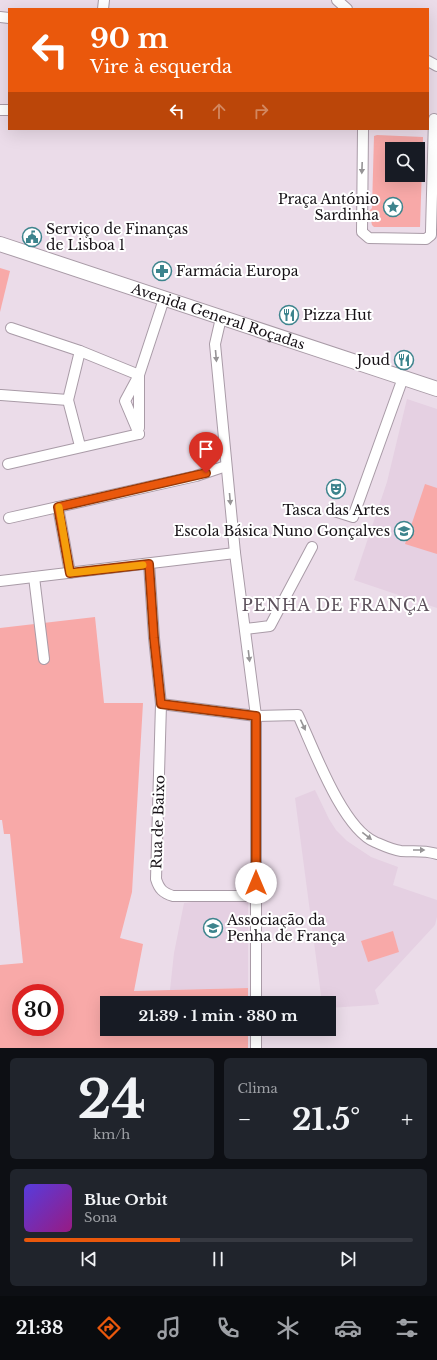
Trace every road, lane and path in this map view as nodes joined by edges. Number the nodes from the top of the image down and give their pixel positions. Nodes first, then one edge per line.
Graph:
1 (337, 0) edge
2 (346, 8) edge
3 (433, 120) edge
4 (364, 130) edge
5 (0, 244) edge
6 (164, 299) junction
7 (221, 318) junction
8 (10, 328) dead end
9 (80, 351) junction
10 (139, 375) junction
11 (403, 378) junction
12 (437, 389) edge
13 (1, 395) dead end
14 (68, 400) junction
15 (80, 446) junction
16 (8, 464) dead end
17 (226, 466) junction
18 (58, 507) junction
19 (331, 510) dead end
20 (9, 518) dead end
21 (312, 547) dead end
22 (235, 553) junction
23 (149, 564) junction
24 (70, 573) junction
25 (34, 577) junction
26 (0, 581) edge
27 (245, 629) junction
28 (44, 659) dead end
29 (161, 704) junction
30 (256, 716) junction
31 (437, 854) edge
32 (256, 896) junction
33 (256, 996) edge
34 (256, 1036) edge
35 (256, 1048) edge

1 - 2 street
4 -> 3 street
5 - 6 street, Avenida General Roçadas
6 - 7 street, Avenida General Roçadas
6 - 10 street
7 - 11 street, Avenida General Roçadas
7 -> 17 street
8 - 9 street
9 - 10 street
9 - 14 street
10 - 15 street
11 - 12 street, Avenida General Roçadas
11 - 19 street
13 - 14 street
14 - 15 street
15 - 16 street
17 - 18 street
17 -> 22 street
18 - 20 street
18 - 24 street
21 - 27 street
22 - 23 street
22 - 27 street
23 - 24 street
23 - 29 street, Rua de Baixo
24 - 25 street
25 - 26 street
25 - 28 street
27 -> 30 street
29 - 30 street
29 - 32 street, Rua de Baixo
30 -> 31 street
30 - 32 street
32 - 33 street
34 - 35 street

